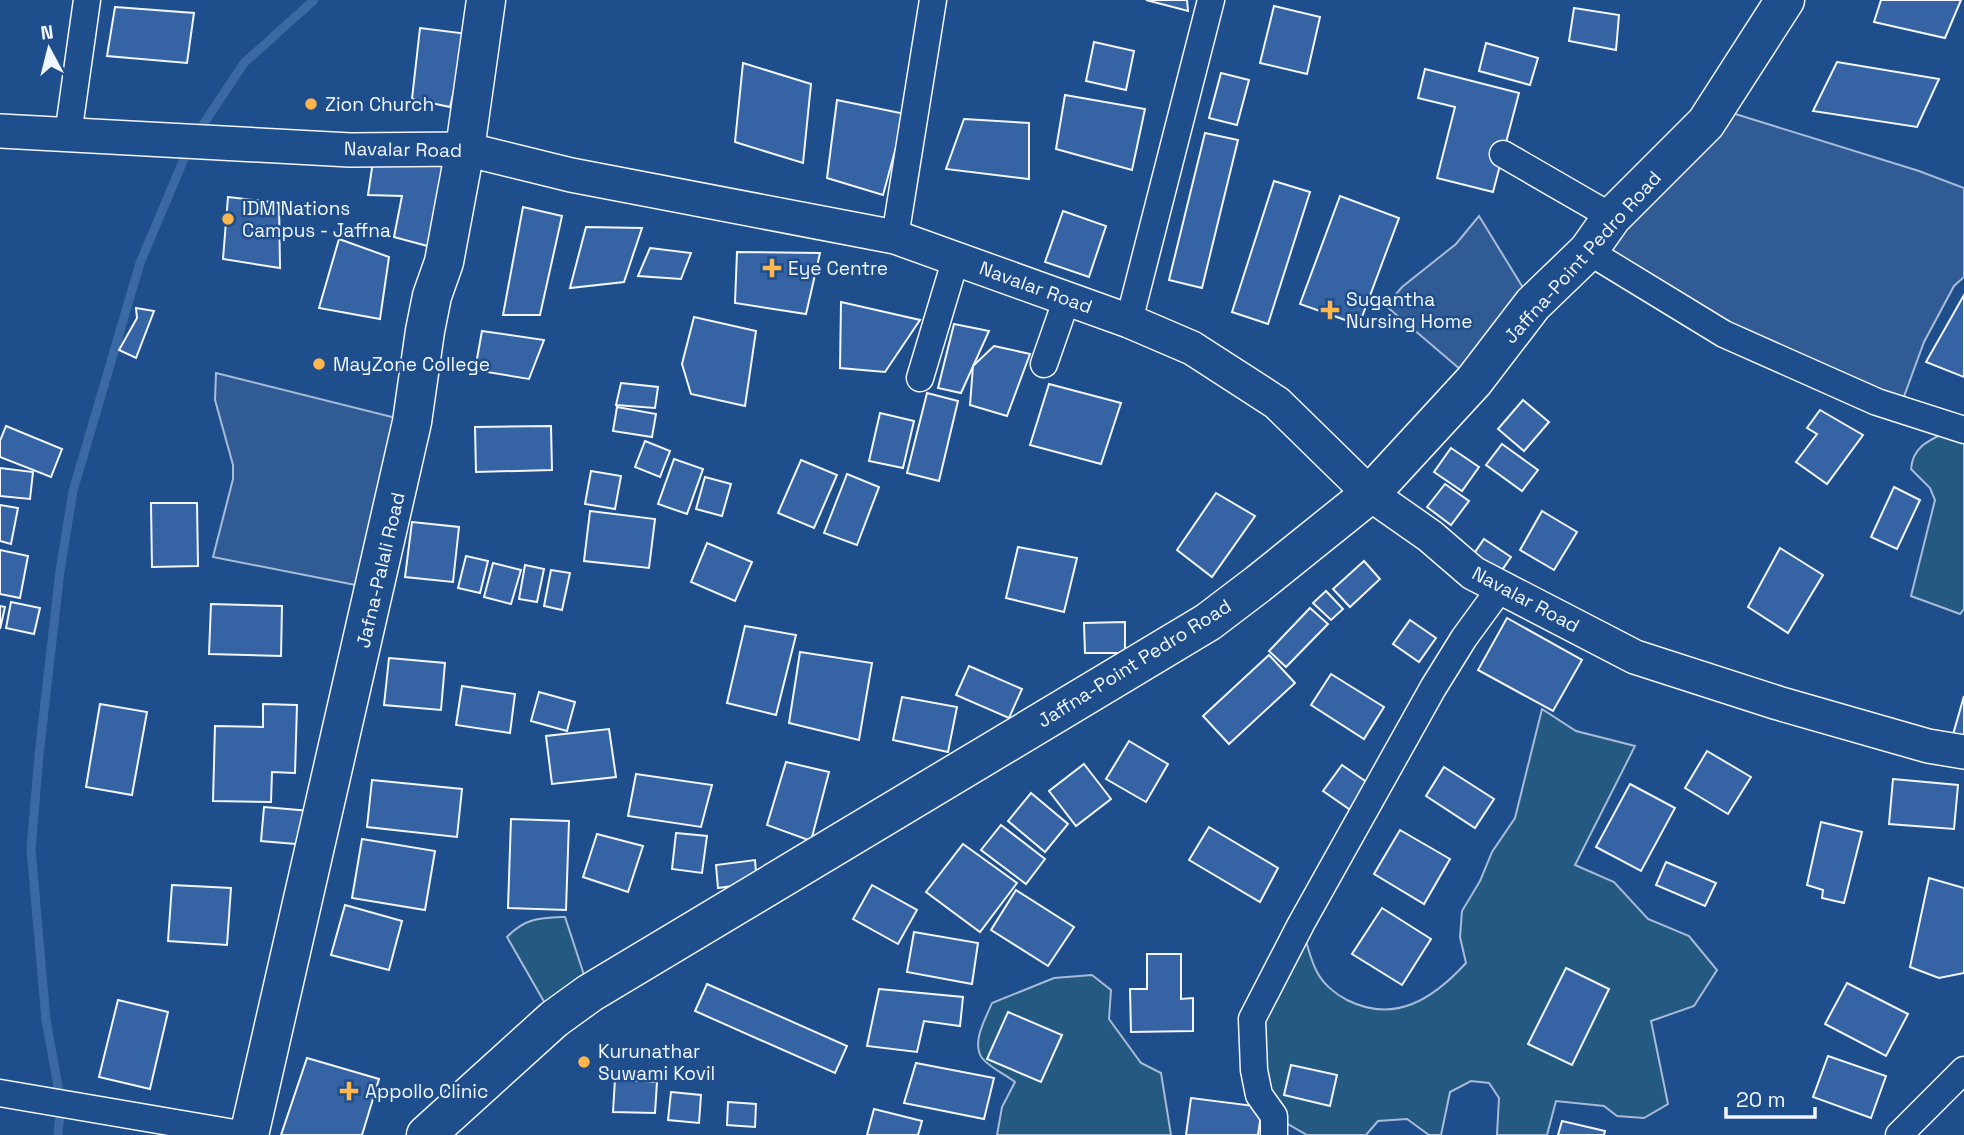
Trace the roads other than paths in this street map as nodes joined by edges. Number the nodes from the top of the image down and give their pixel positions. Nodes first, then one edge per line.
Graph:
1 (87, 0) edge
2 (486, 0) edge
3 (933, 0) edge
4 (1211, 0) edge
5 (1785, 0) edge
6 (0, 131) edge
7 (68, 135) junction
8 (465, 149) junction
9 (1503, 154) dead end
10 (1612, 217) junction
11 (895, 236) junction
12 (1588, 251) junction
13 (956, 258) junction
14 (1067, 298) junction
15 (1129, 321) junction
16 (1044, 364) dead end
17 (920, 378) dead end
18 (1964, 430) edge
19 (1370, 494) junction
20 (1502, 586) junction
21 (1964, 752) edge
22 (1964, 1070) edge
23 (0, 1093) edge
24 (247, 1135) edge
25 (426, 1135) edge
26 (1274, 1135) edge
27 (1899, 1135) edge

1 - 7 street
2 - 8 main road, Jafna-Palali Road
3 - 11 street
4 - 15 street
5 - 10 main road, Jaffna-Point Pedro Road
6 - 7 street, Navalar Road
7 - 8 street, Navalar Road
8 - 11 street, Navalar Road
8 - 24 main road, Jafna-Palali Road
9 - 10 street
10 - 12 main road, Jaffna-Point Pedro Road
11 - 13 street, Navalar Road
12 - 18 street
12 - 19 main road, Jaffna-Point Pedro Road
13 - 14 street, Navalar Road
13 - 17 street
14 - 15 street, Navalar Road
14 - 16 street
15 - 19 street, Navalar Road
19 - 20 street, Navalar Road
19 - 25 main road, Jaffna-Point Pedro Road
20 - 21 street, Navalar Road
20 - 26 street
22 - 27 street
23 - 24 street

